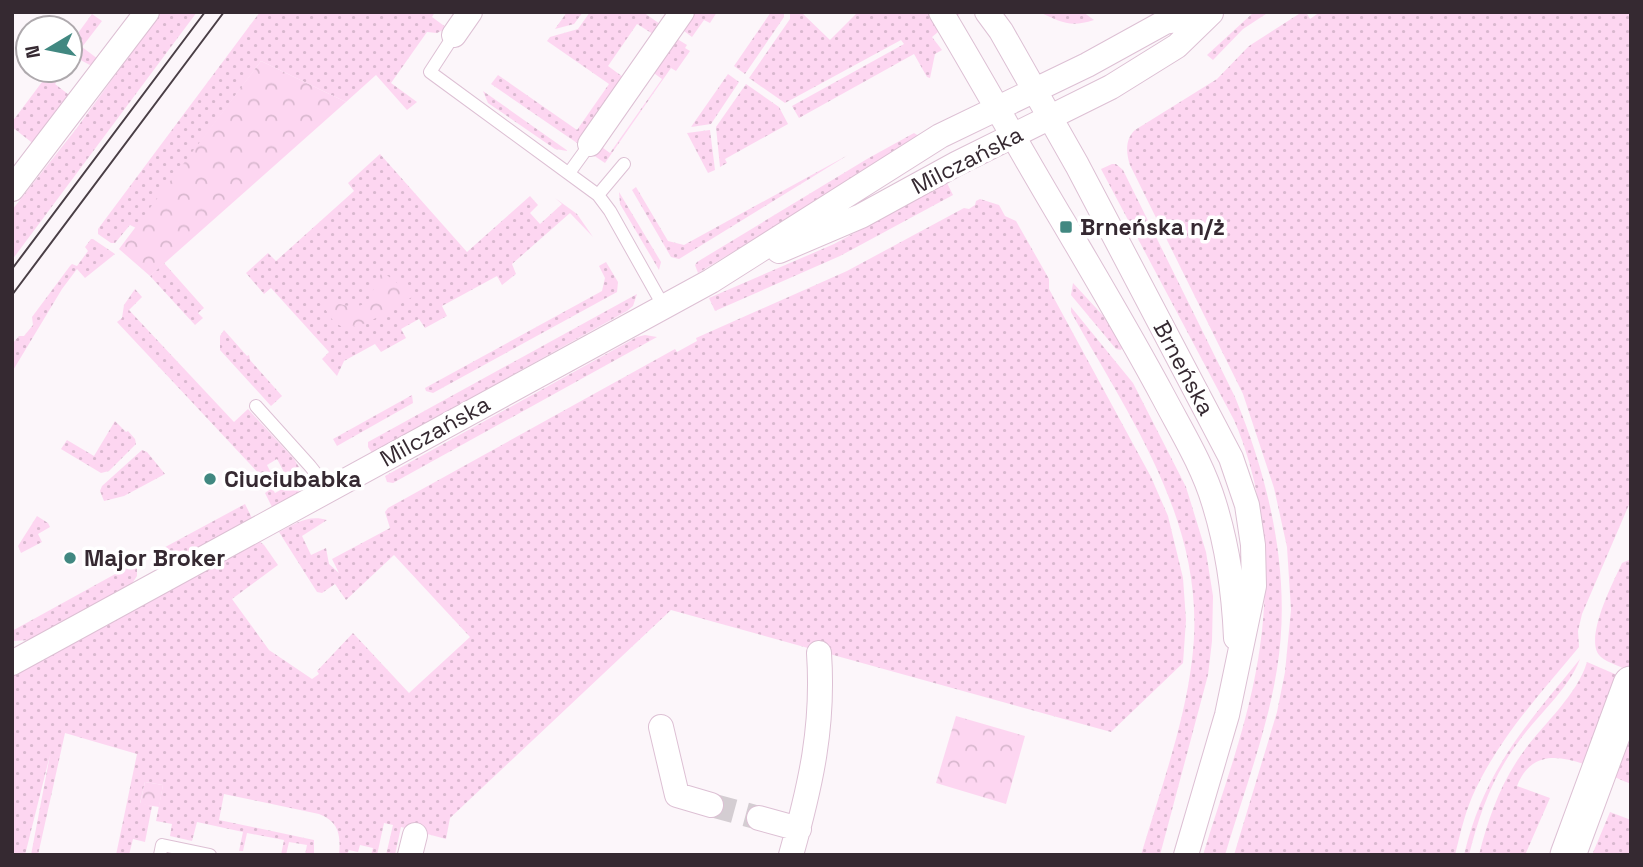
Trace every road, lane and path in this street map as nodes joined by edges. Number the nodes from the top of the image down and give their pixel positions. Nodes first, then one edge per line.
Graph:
1 (147, 12) edge
2 (470, 12) edge
3 (682, 12) edge
4 (941, 12) edge
5 (987, 12) edge
6 (1210, 13) edge
7 (454, 35) joint
8 (1035, 90) junction
9 (998, 108) junction
10 (1050, 118) junction
11 (1013, 136) junction
12 (590, 144) joint
13 (624, 164) dead end
14 (569, 173) junction
15 (12, 189) edge
16 (598, 195) junction
17 (711, 281) junction
18 (664, 307) junction
19 (256, 406) dead end
20 (329, 490) junction
21 (819, 653) dead end
22 (12, 663) edge
23 (1236, 667) junction
24 (1631, 684) edge
25 (662, 726) dead end
26 (711, 805) tunnel mouth
27 (759, 818) tunnel mouth
28 (799, 829) junction
29 (160, 855) edge
30 (210, 855) edge
31 (791, 855) edge
32 (1186, 855) edge
33 (1568, 855) edge

1 - 15 street
2 - 7 street
3 - 12 street
4 - 9 street, Brneńska
5 - 8 street, Brneńska
6 - 8 street, Milczańska
6 - 10 street, Milczańska
7 - 14 lane
8 - 9 street, Milczańska
8 - 10 street, Brneńska
9 - 11 street, Brneńska
9 - 17 street, Milczańska
10 - 11 street, Milczańska
10 - 23 street, Brneńska
11 - 17 street, Milczańska
11 - 23 street, Brneńska
12 - 14 lane
13 - 16 lane
14 - 16 lane
16 - 18 lane
17 - 18 street, Milczańska
18 - 20 street, Milczańska
19 - 20 lane
20 - 22 street, Milczańska
21 - 28 street
23 - 32 street, Brneńska
24 - 33 main road
25 - 26 street
27 - 28 street
28 - 31 street
29 - 30 lane

